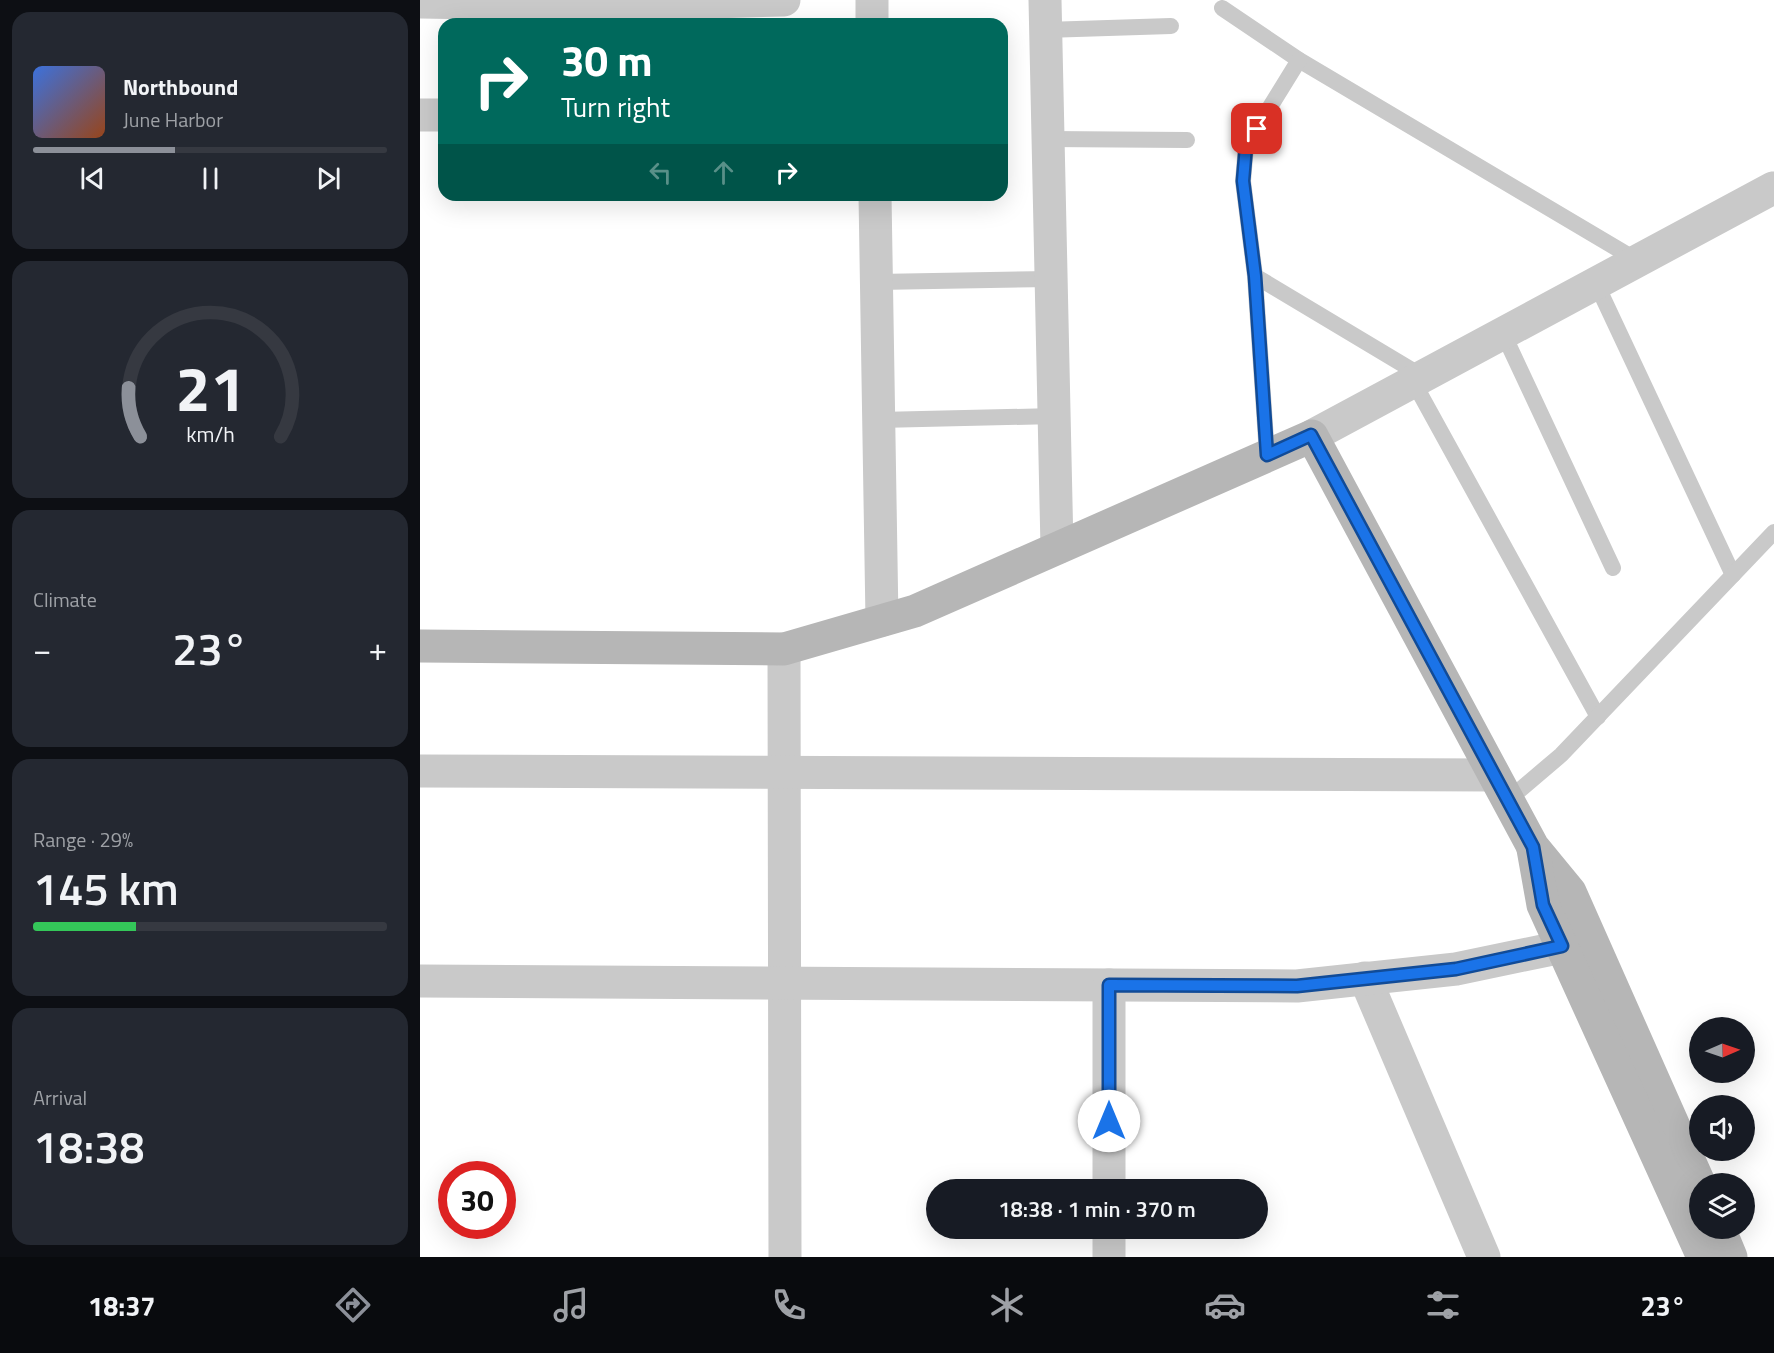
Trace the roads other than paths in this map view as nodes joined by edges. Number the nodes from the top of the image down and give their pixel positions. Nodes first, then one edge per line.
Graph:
1 (784, 0) edge
2 (872, 0) edge
3 (735, 1) edge
4 (427, 2) edge
5 (507, 2) edge
6 (662, 2) edge
7 (1222, 8) dead end
8 (1045, 15) edge
9 (872, 18) edge
10 (1171, 26) dead end
11 (1299, 60) junction
12 (438, 115) edge
13 (420, 116) edge
14 (1048, 139) junction
15 (1187, 140) dead end
16 (1773, 188) edge
17 (875, 201) edge
18 (1638, 261) junction
19 (1255, 276) junction
20 (1051, 279) junction
21 (877, 282) junction
22 (1596, 283) junction
23 (1503, 333) junction
24 (1417, 379) junction
25 (1054, 416) junction
26 (879, 420) junction
27 (1311, 435) junction
28 (1267, 455) junction
29 (1774, 532) edge
30 (1057, 548) junction
31 (1613, 568) dead end
32 (1733, 575) junction
33 (882, 620) junction
34 (420, 646) edge
35 (784, 650) junction
36 (1598, 717) junction
37 (420, 771) edge
38 (785, 773) junction
39 (1501, 788) junction
40 (1575, 940) junction
41 (1365, 978) junction
42 (420, 981) edge
43 (785, 983) junction
44 (1109, 985) junction
45 (1694, 1173) edge
46 (1109, 1179) edge
47 (1109, 1239) edge
48 (1724, 1239) edge
49 (785, 1257) edge
50 (1109, 1257) edge
51 (1484, 1257) edge
52 (1703, 1257) edge
53 (1731, 1257) edge

1 - 3 street
2 - 9 street
3 - 6 street
4 - 5 street
5 - 6 street
7 - 11 lane
8 - 10 lane
8 - 14 street
11 - 18 lane
11 - 19 lane
12 - 13 street
14 - 15 lane
14 - 20 street
16 - 18 street
17 - 21 street
18 - 22 street
19 - 24 lane
19 - 28 lane
20 - 21 lane
20 - 25 street
21 - 26 street
22 - 23 street
22 - 32 lane
23 - 24 street
23 - 31 lane
24 - 27 street
24 - 36 lane
25 - 26 lane
25 - 30 street
26 - 33 street
27 - 28 street
27 - 39 street
28 - 30 street
29 - 32 lane
30 - 33 street
32 - 36 lane
33 - 35 street
34 - 35 street
35 - 38 street
36 - 39 lane
37 - 38 street
38 - 39 street
38 - 43 street
39 - 40 street
40 - 41 street
40 - 45 street
40 - 52 street
41 - 44 street
41 - 51 street
42 - 43 street
43 - 44 street
43 - 49 street
44 - 46 street
47 - 50 street
48 - 53 street

